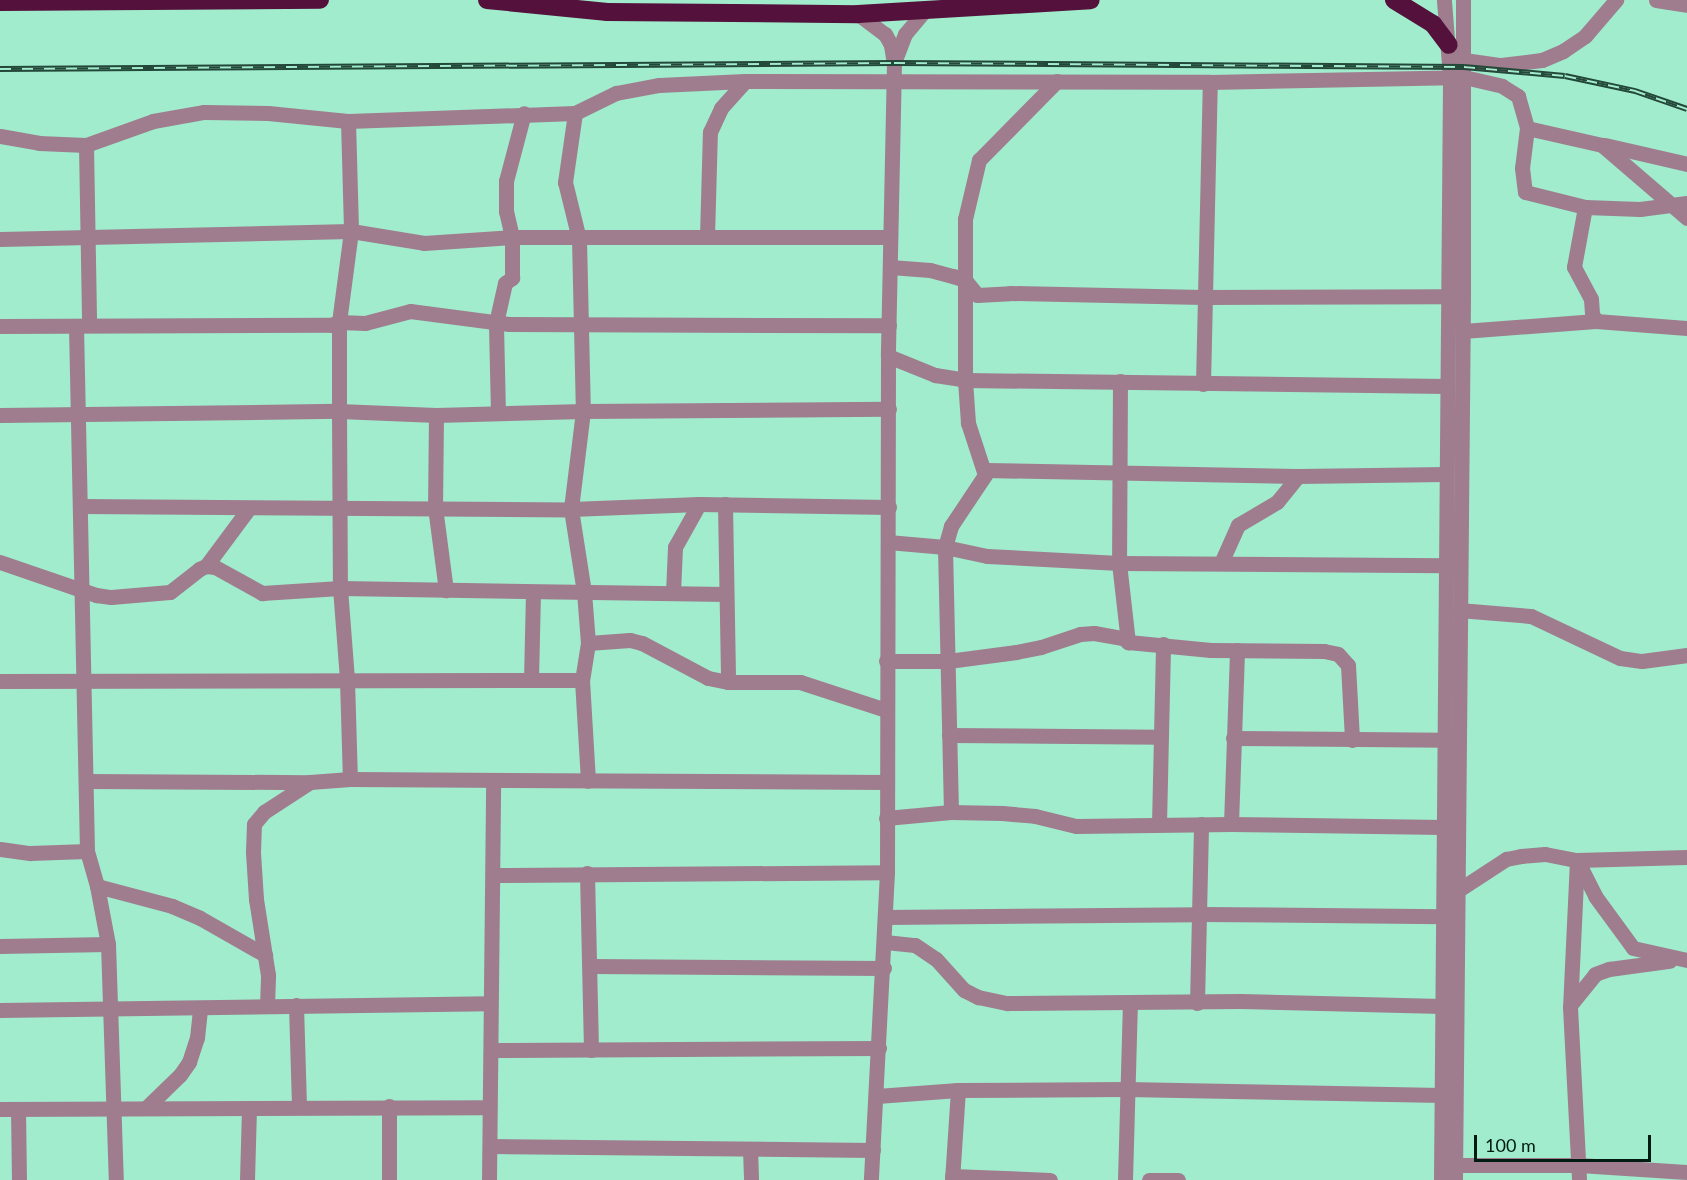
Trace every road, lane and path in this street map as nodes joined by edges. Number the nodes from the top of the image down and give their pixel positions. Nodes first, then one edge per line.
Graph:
1 (320, 0) edge
2 (487, 0) edge
3 (1091, 0) edge
4 (1394, 0) edge
5 (1444, 0) edge
6 (1463, 0) edge
7 (1616, 0) edge
8 (1656, 0) edge
9 (0, 2) edge
10 (1687, 5) edge
11 (924, 11) junction
12 (858, 14) junction
13 (1449, 45) junction
14 (1464, 60) junction
15 (894, 63) junction
16 (1457, 77) junction
17 (745, 81) junction
18 (893, 81) junction
19 (1057, 81) junction
20 (1210, 81) junction
21 (524, 113) junction
22 (575, 113) junction
23 (348, 121) junction
24 (1527, 128) junction
25 (0, 136) edge
26 (86, 145) junction
27 (1602, 145) junction
28 (1687, 164) edge
29 (1680, 204) edge
30 (1586, 207) junction
31 (1687, 218) edge
32 (351, 231) junction
33 (89, 236) junction
34 (512, 237) junction
35 (707, 237) junction
36 (890, 237) junction
37 (0, 239) edge
38 (579, 239) junction
39 (890, 267) junction
40 (965, 280) junction
41 (1448, 296) junction
42 (1203, 297) junction
43 (1596, 321) junction
44 (339, 322) junction
45 (496, 323) junction
46 (583, 324) junction
47 (889, 325) junction
48 (0, 326) edge
49 (83, 326) junction
50 (1687, 328) edge
51 (1463, 331) junction
52 (888, 356) junction
53 (964, 380) junction
54 (1120, 381) junction
55 (1203, 384) junction
56 (1448, 386) junction
57 (889, 409) junction
58 (339, 411) junction
59 (583, 411) junction
60 (498, 413) junction
61 (0, 415) edge
62 (78, 415) junction
63 (436, 415) junction
64 (985, 470) junction
65 (1119, 472) junction
66 (1446, 474) junction
67 (1298, 476) junction
68 (699, 504) junction
69 (725, 504) junction
70 (80, 506) junction
71 (435, 507) junction
72 (889, 507) junction
73 (249, 508) junction
74 (341, 508) junction
75 (571, 509) junction
76 (888, 542) junction
77 (945, 547) junction
78 (0, 562) edge
79 (1119, 563) junction
80 (1221, 563) junction
81 (1445, 565) junction
82 (206, 566) junction
83 (340, 588) junction
84 (446, 590) junction
85 (83, 591) junction
86 (533, 592) junction
87 (584, 592) junction
88 (673, 593) junction
89 (726, 594) junction
90 (1460, 610) junction
91 (1128, 642) junction
92 (588, 643) junction
93 (1163, 644) junction
94 (1237, 650) junction
95 (1687, 655) edge
96 (886, 661) junction
97 (948, 661) junction
98 (347, 680) junction
99 (531, 680) junction
100 (582, 680) junction
101 (0, 681) edge
102 (728, 682) junction
103 (85, 683) junction
104 (886, 710) junction
105 (949, 735) junction
106 (1160, 737) junction
107 (1233, 738) junction
108 (1352, 740) junction
109 (1444, 740) junction
110 (350, 778) junction
111 (87, 781) junction
112 (493, 781) junction
113 (588, 781) junction
114 (310, 782) junction
115 (886, 782) junction
116 (951, 812) junction
117 (886, 818) junction
118 (1158, 824) junction
119 (1202, 824) junction
120 (1231, 824) junction
121 (1443, 827) junction
122 (0, 849) edge
123 (87, 851) junction
124 (1687, 856) edge
125 (1577, 860) junction
126 (886, 872) junction
127 (587, 873) junction
128 (493, 875) junction
129 (98, 886) junction
130 (1457, 891) junction
131 (1200, 914) junction
132 (1444, 916) junction
133 (885, 917) junction
134 (885, 942) junction
135 (108, 944) junction
136 (0, 946) edge
137 (264, 955) junction
138 (1687, 960) edge
139 (590, 966) junction
140 (884, 968) junction
141 (1130, 1002) junction
142 (490, 1003) junction
143 (1197, 1003) junction
144 (296, 1005) junction
145 (267, 1006) junction
146 (1442, 1006) junction
147 (1570, 1007) junction
148 (200, 1008) junction
149 (0, 1010) edge
150 (112, 1010) junction
151 (879, 1048) junction
152 (491, 1050) junction
153 (591, 1050) junction
154 (1126, 1089) junction
155 (958, 1090) junction
156 (1442, 1095) junction
157 (877, 1096) junction
158 (299, 1106) junction
159 (389, 1106) junction
160 (116, 1107) junction
161 (147, 1107) junction
162 (489, 1107) junction
163 (249, 1108) junction
164 (0, 1109) edge
165 (18, 1109) junction
166 (490, 1146) junction
167 (750, 1149) junction
168 (873, 1149) junction
169 (1687, 1172) edge
170 (1454, 1173) edge
171 (1579, 1173) edge
172 (952, 1178) edge
173 (19, 1180) edge
174 (116, 1180) edge
175 (248, 1180) edge
176 (389, 1180) edge
177 (489, 1180) edge
178 (751, 1180) edge
179 (871, 1180) edge
180 (1050, 1180) edge
181 (1125, 1180) edge
182 (1149, 1180) edge
183 (1178, 1180) edge
184 (1442, 1180) edge

1 - 9 highway
2 - 12 highway
3 - 11 highway
4 - 13 highway
5 - 13 street
6 - 14 street
7 - 14 street
8 - 10 street
11 - 12 highway
11 - 15 street
12 - 15 street
13 - 16 street
14 - 16 street
15 - 18 street
16 - 20 street
16 - 24 street
16 - 41 street
16 - 51 street
17 - 18 street
17 - 22 street
17 - 35 street
18 - 19 street
18 - 36 street
19 - 20 street
19 - 40 street
20 - 42 street
21 - 22 street
21 - 23 street
21 - 34 street
22 - 38 street
23 - 26 street
23 - 32 street
24 - 27 street
24 - 30 street
25 - 26 street
26 - 33 street
27 - 28 street
27 - 29 street
29 - 30 street
29 - 31 street
30 - 43 street
32 - 33 street
32 - 34 street
32 - 44 street
33 - 37 street
33 - 49 street
34 - 38 street
34 - 45 street
35 - 36 street
35 - 38 street
36 - 39 street
38 - 46 street
39 - 40 street
39 - 47 street
40 - 42 street
40 - 53 street
41 - 42 street
41 - 56 street
42 - 55 street
43 - 50 street
43 - 51 street
44 - 45 street
44 - 49 street
44 - 58 street
45 - 46 street
45 - 60 street
46 - 47 street
46 - 59 street
47 - 52 street
48 - 49 street
49 - 62 street
51 - 90 street
52 - 53 street
52 - 57 street
53 - 54 street
53 - 64 street
54 - 55 street
54 - 65 street
55 - 56 street
56 - 66 street
57 - 59 street
57 - 72 street
58 - 62 street
58 - 63 street
58 - 74 street
59 - 60 street
59 - 75 street
60 - 63 street
61 - 62 street
62 - 70 street
63 - 71 street
64 - 65 street
64 - 77 street
65 - 67 street
65 - 79 street
66 - 67 street
66 - 81 street
67 - 80 street
68 - 69 street
68 - 75 street
68 - 88 street
69 - 72 street
69 - 89 street
70 - 73 street
70 - 85 street
71 - 74 street
71 - 75 street
71 - 84 street
72 - 76 street
73 - 74 street
73 - 82 street
74 - 83 street
75 - 87 street
76 - 77 street
76 - 96 street
77 - 79 street
77 - 97 street
78 - 85 street
79 - 80 street
79 - 91 street
80 - 81 street
81 - 109 street
82 - 83 street
82 - 85 street
83 - 84 street
83 - 98 street
84 - 86 street
85 - 103 street
86 - 87 street
86 - 99 street
87 - 88 street
87 - 92 street
88 - 89 street
89 - 102 street
90 - 95 street
90 - 130 street
91 - 93 street
91 - 97 street
92 - 100 street
92 - 102 street
93 - 94 street
93 - 106 street
94 - 107 street
94 - 108 street
96 - 97 street
96 - 104 street
97 - 105 street
98 - 99 street
98 - 103 street
98 - 110 street
99 - 100 street
100 - 113 street
101 - 103 street
102 - 104 street
103 - 111 street
104 - 115 street
105 - 106 street
105 - 116 street
106 - 118 street
107 - 108 street
107 - 120 street
108 - 109 street
109 - 121 street
110 - 112 street
110 - 114 street
111 - 114 street
111 - 123 street
112 - 113 street
112 - 128 street
113 - 115 street
114 - 137 street
115 - 117 street
116 - 117 street
116 - 118 street
117 - 126 street
118 - 119 street
119 - 120 street
119 - 131 street
120 - 121 street
121 - 132 street
122 - 123 street
123 - 129 street
124 - 125 street
125 - 130 street
125 - 138 street
125 - 147 street
126 - 127 street
126 - 133 street
127 - 128 street
127 - 139 street
128 - 142 street
129 - 135 street
129 - 137 street
130 - 170 street
131 - 132 street
131 - 133 street
131 - 143 street
132 - 146 street
133 - 134 street
134 - 140 street
134 - 141 street
135 - 136 street
135 - 150 street
137 - 145 street
138 - 147 street
139 - 140 street
139 - 153 street
140 - 151 street
141 - 143 street
141 - 154 street
142 - 144 street
142 - 152 street
143 - 146 street
144 - 145 street
144 - 158 street
145 - 148 street
146 - 156 street
147 - 171 street
148 - 150 street
148 - 161 street
149 - 150 street
150 - 160 street
151 - 153 street
151 - 157 street
152 - 153 street
152 - 162 street
154 - 155 street
154 - 156 street
154 - 181 street
155 - 157 street
155 - 172 street
156 - 184 street
157 - 168 street
158 - 159 street
158 - 163 street
159 - 162 street
159 - 176 street
160 - 161 street
160 - 165 street
160 - 174 street
161 - 163 street
162 - 166 street
163 - 175 street
164 - 165 street
165 - 173 street
166 - 167 street
166 - 177 street
167 - 168 street
167 - 178 street
168 - 179 street
169 - 171 street
170 - 171 street
172 - 180 street
182 - 183 street

